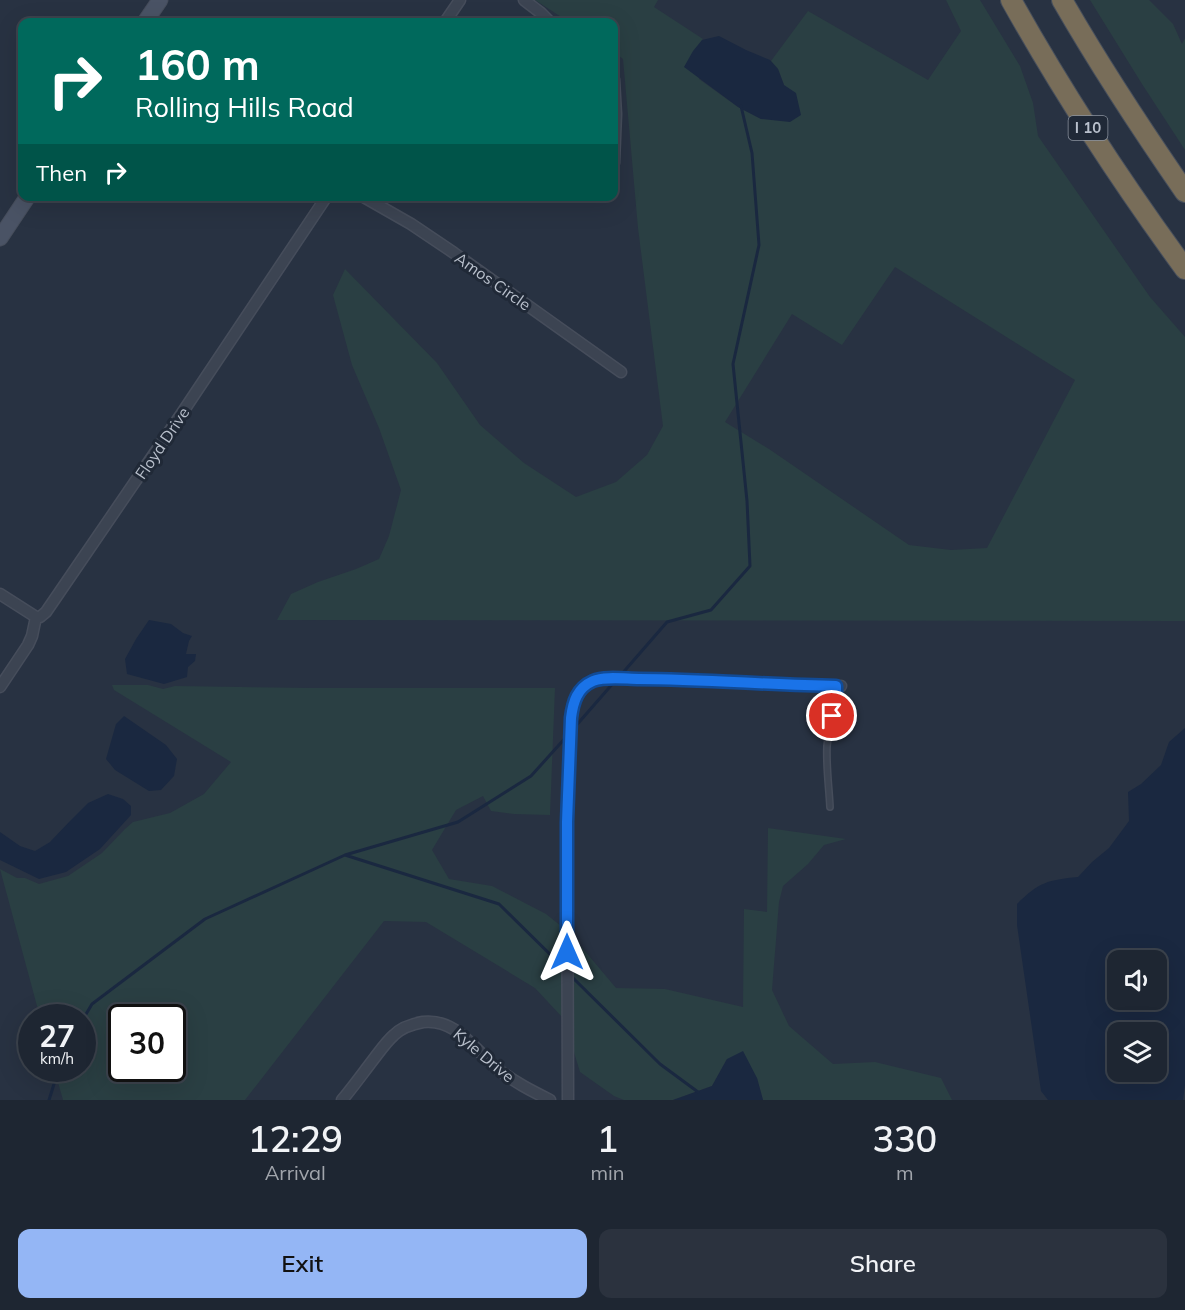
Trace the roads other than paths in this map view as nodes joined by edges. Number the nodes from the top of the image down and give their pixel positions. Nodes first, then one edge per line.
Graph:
1 (160, 0) edge
2 (460, 0) edge
3 (524, 0) edge
4 (1011, 0) edge
5 (1062, 0) edge
6 (148, 18) edge
7 (448, 18) edge
8 (546, 18) edge
9 (1185, 192) edge
10 (25, 201) edge
11 (324, 201) edge
12 (371, 201) edge
13 (0, 238) edge
14 (1185, 269) edge
15 (621, 372) dead end
16 (0, 594) edge
17 (36, 618) junction
18 (839, 686) joint
19 (0, 687) edge
20 (830, 807) dead end
21 (342, 1100) edge
22 (550, 1100) edge
23 (568, 1100) edge

1 - 6 street
2 - 7 street
3 - 8 street
4 - 14 highway, I 10
5 - 9 highway, I 10
10 - 13 street
11 - 17 street, Floyd Drive
12 - 15 street, Amos Circle
16 - 17 street
17 - 19 street, Floyd Drive
18 - 20 lane
18 - 23 street
21 - 22 street, Kyle Drive

